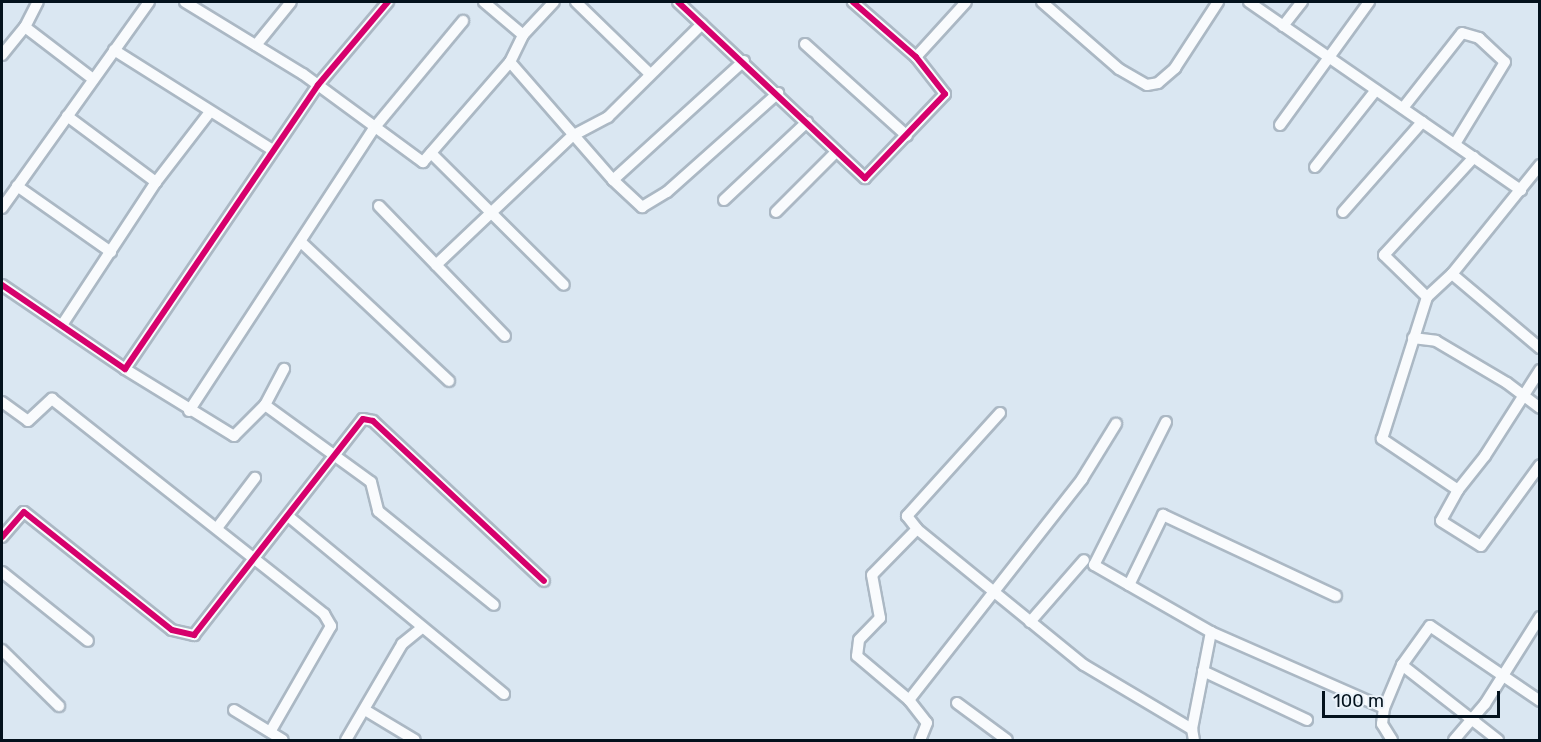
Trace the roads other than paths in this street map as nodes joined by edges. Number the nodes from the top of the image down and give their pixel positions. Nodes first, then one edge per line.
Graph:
1 (38, 2) edge
2 (149, 2) edge
3 (291, 2) edge
4 (388, 2) edge
5 (484, 2) edge
6 (576, 2) edge
7 (678, 2) edge
8 (853, 2) edge
9 (966, 2) edge
10 (1042, 2) edge
11 (1218, 2) edge
12 (1249, 2) edge
13 (1302, 2) edge
14 (1369, 2) edge
15 (190, 3) edge
16 (550, 3) edge
17 (463, 21) dead end
18 (702, 24) junction
19 (1283, 26) junction
20 (25, 27) junction
21 (523, 35) junction
22 (805, 44) dead end
23 (255, 45) junction
24 (114, 50) junction
25 (2, 55) edge
26 (916, 57) junction
27 (1329, 57) junction
28 (744, 61) junction
29 (510, 62) junction
30 (649, 73) junction
31 (93, 80) junction
32 (318, 85) junction
33 (1376, 90) junction
34 (778, 93) junction
35 (1403, 108) junction
36 (210, 112) junction
37 (67, 116) junction
38 (807, 122) junction
39 (1422, 122) junction
40 (1280, 125) dead end
41 (375, 127) junction
42 (572, 136) junction
43 (907, 136) junction
44 (1455, 144) junction
45 (273, 150) junction
46 (431, 153) junction
47 (835, 153) junction
48 (1474, 157) junction
49 (1539, 165) edge
50 (1315, 166) dead end
51 (613, 180) junction
52 (156, 182) junction
53 (16, 186) junction
54 (1521, 189) junction
55 (724, 200) dead end
56 (379, 206) dead end
57 (2, 208) edge
58 (489, 212) junction
59 (776, 212) dead end
60 (1343, 212) dead end
61 (301, 242) junction
62 (111, 252) junction
63 (436, 265) junction
64 (1452, 274) junction
65 (2, 285) edge
66 (564, 285) dead end
67 (1427, 297) junction
68 (62, 325) junction
69 (505, 336) dead end
70 (1413, 338) junction
71 (1539, 348) edge
72 (125, 369) junction
73 (284, 369) dead end
74 (1539, 370) edge
75 (449, 381) dead end
76 (1523, 396) junction
77 (2, 402) edge
78 (265, 405) junction
79 (1539, 408) edge
80 (189, 411) junction
81 (1000, 413) dead end
82 (1166, 422) dead end
83 (1116, 424) dead end
84 (335, 456) junction
85 (1539, 465) edge
86 (255, 478) dead end
87 (1458, 490) junction
88 (288, 516) junction
89 (217, 528) junction
90 (917, 529) junction
91 (2, 537) edge
92 (254, 557) junction
93 (1084, 560) dead end
94 (2, 572) edge
95 (544, 581) dead end
96 (1129, 585) junction
97 (995, 593) junction
98 (1336, 596) dead end
99 (494, 605) dead end
100 (1539, 617) edge
101 (1030, 622) junction
102 (422, 628) junction
103 (1211, 632) junction
104 (88, 640) dead end
105 (2, 650) edge
106 (1402, 665) junction
107 (1203, 671) junction
108 (1504, 674) junction
109 (504, 694) dead end
110 (909, 700) junction
111 (1539, 701) edge
112 (957, 703) dead end
113 (58, 706) dead end
114 (1384, 708) junction
115 (234, 710) dead end
116 (365, 710) junction
117 (1472, 719) junction
118 (1307, 720) dead end
119 (1192, 729) junction
120 (270, 732) junction
121 (921, 740) edge
122 (283, 741) edge
123 (346, 741) edge
124 (415, 741) edge
125 (1007, 741) edge
126 (1194, 741) edge
127 (1392, 741) edge
128 (1454, 741) edge
129 (1498, 741) edge

1 - 20 street
2 - 24 street
3 - 23 street
4 - 32 street
5 - 21 street
6 - 30 street
7 - 18 street
8 - 26 street
9 - 26 street
10 - 11 street
12 - 19 street
13 - 19 street
14 - 27 street
15 - 23 street
16 - 21 street
17 - 41 street
18 - 28 street
18 - 30 street
19 - 27 street
20 - 25 street
20 - 31 street
21 - 29 street
22 - 43 street
23 - 32 street
24 - 31 street
24 - 36 street
26 - 43 street
27 - 33 street
27 - 40 street
28 - 34 street
28 - 51 street
29 - 42 street
29 - 46 street
30 - 42 street
31 - 37 street
32 - 41 street
32 - 45 street
33 - 35 street
33 - 50 street
34 - 38 street
34 - 51 street
35 - 39 street
35 - 44 street
36 - 45 street
36 - 52 street
37 - 52 street
37 - 53 street
38 - 47 street
38 - 55 street
39 - 44 street
39 - 60 street
41 - 46 street
41 - 61 street
42 - 51 street
42 - 58 street
43 - 47 street
44 - 48 street
45 - 72 street
46 - 58 street
47 - 59 street
48 - 54 street
48 - 67 street
49 - 54 street
52 - 62 street
53 - 57 street
53 - 62 street
54 - 64 street
56 - 63 street
58 - 63 street
58 - 66 street
61 - 75 street
61 - 80 street
62 - 68 street
63 - 69 street
64 - 67 street
64 - 71 street
65 - 68 street
67 - 70 street
68 - 72 street
70 - 76 street
70 - 87 street
72 - 80 street
73 - 78 street
74 - 76 street
76 - 79 street
76 - 87 street
77 - 89 street
78 - 80 street
78 - 84 street
81 - 90 street
82 - 96 street
83 - 97 street
84 - 88 street
84 - 95 street
84 - 99 street
85 - 87 street
86 - 89 street
88 - 92 street
88 - 102 street
89 - 92 street
90 - 97 street
90 - 110 street
91 - 92 street
92 - 120 street
93 - 101 street
94 - 104 street
96 - 98 street
96 - 103 street
97 - 101 street
97 - 110 street
100 - 108 street
101 - 119 street
102 - 109 street
102 - 116 street
103 - 107 street
103 - 114 street
105 - 113 street
106 - 108 street
106 - 114 street
106 - 117 street
107 - 118 street
107 - 119 street
108 - 111 street
108 - 117 street
110 - 121 street
112 - 125 street
114 - 127 street
115 - 120 street
116 - 123 street
116 - 124 street
117 - 128 street
117 - 129 street
119 - 126 street
120 - 122 street

